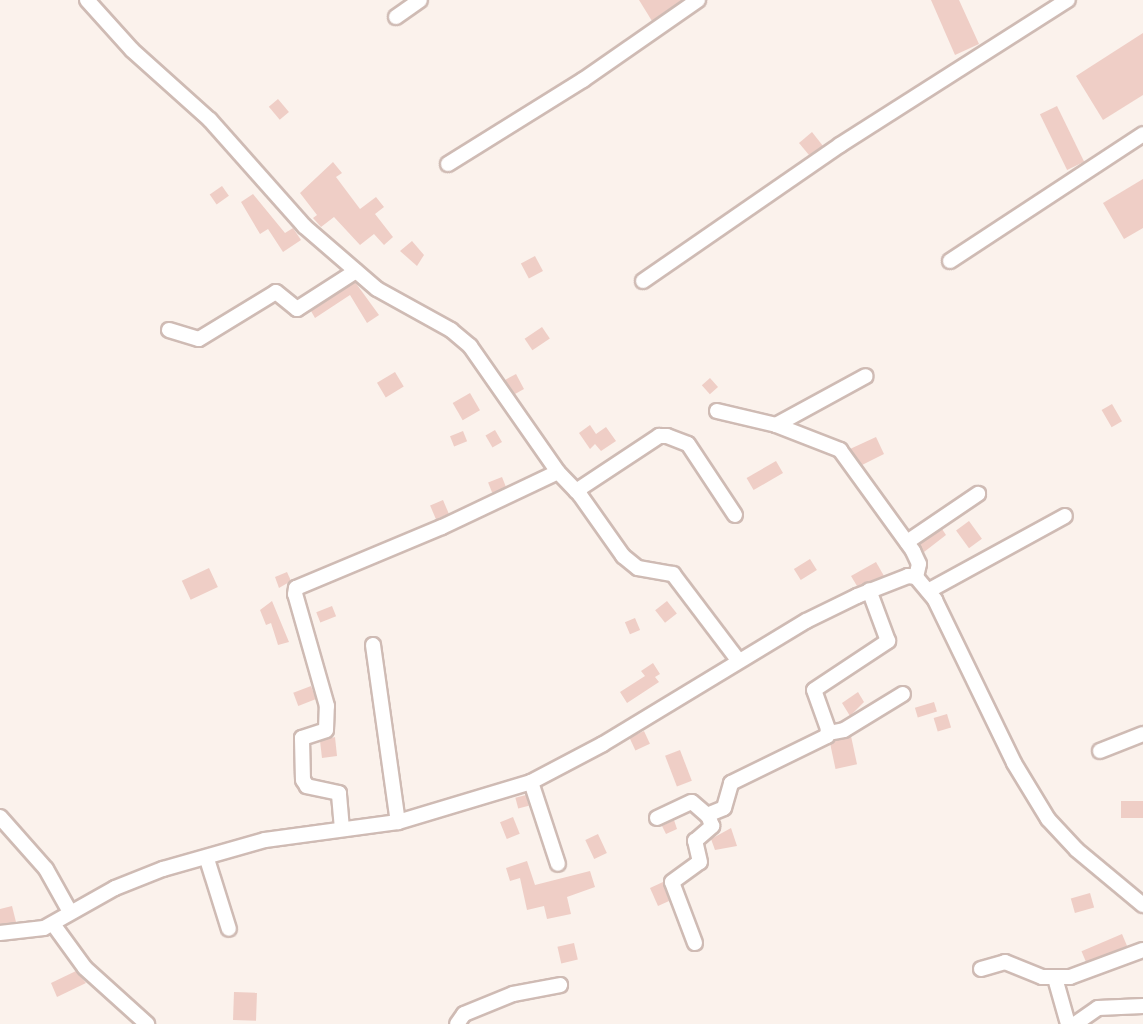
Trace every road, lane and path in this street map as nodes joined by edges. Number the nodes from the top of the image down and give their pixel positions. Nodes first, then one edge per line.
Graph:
1 (87, 0) edge
2 (420, 0) edge
3 (698, 0) edge
4 (1068, 0) edge
5 (396, 16) dead end
6 (1143, 134) edge
7 (448, 164) dead end
8 (950, 261) dead end
9 (356, 271) junction
10 (643, 281) dead end
11 (169, 330) dead end
12 (866, 376) dead end
13 (717, 411) dead end
14 (776, 425) junction
15 (558, 472) junction
16 (576, 491) junction
17 (978, 494) dead end
18 (735, 515) dead end
19 (1065, 516) dead end
20 (907, 542) junction
21 (916, 577) junction
22 (869, 590) junction
23 (928, 591) junction
24 (373, 645) dead end
25 (738, 660) junction
26 (903, 694) dead end
27 (828, 733) junction
28 (1143, 734) edge
29 (1100, 751) dead end
30 (531, 782) junction
31 (708, 815) junction
32 (0, 818) edge
33 (657, 818) dead end
34 (398, 822) junction
35 (342, 829) junction
36 (207, 859) junction
37 (558, 864) dead end
38 (1143, 905) edge
39 (70, 912) junction
40 (53, 924) junction
41 (229, 929) dead end
42 (0, 933) edge
43 (694, 943) dead end
44 (1143, 950) edge
45 (981, 969) dead end
46 (1055, 978) junction
47 (560, 985) dead end
48 (1143, 1006) edge
49 (147, 1024) edge
50 (457, 1024) edge
51 (1068, 1024) edge
52 (1075, 1024) edge

1 - 9 street
2 - 5 street
3 - 7 street
4 - 10 street
6 - 8 street
9 - 11 street
9 - 15 street
12 - 14 street
13 - 14 street
14 - 20 street
15 - 16 street
15 - 35 street
16 - 18 street
16 - 25 street
17 - 20 street
19 - 23 street
20 - 21 street
21 - 22 street
21 - 23 street
22 - 25 street
22 - 27 street
23 - 38 street
24 - 34 street
25 - 30 street
26 - 27 street
27 - 31 street
28 - 29 street
30 - 34 street
30 - 37 street
31 - 33 street
31 - 43 street
32 - 39 street
34 - 35 street
35 - 36 street
36 - 39 street
36 - 41 street
39 - 40 street
40 - 42 street
40 - 49 street
44 - 46 street
45 - 46 street
46 - 51 street
47 - 50 street
48 - 52 street

